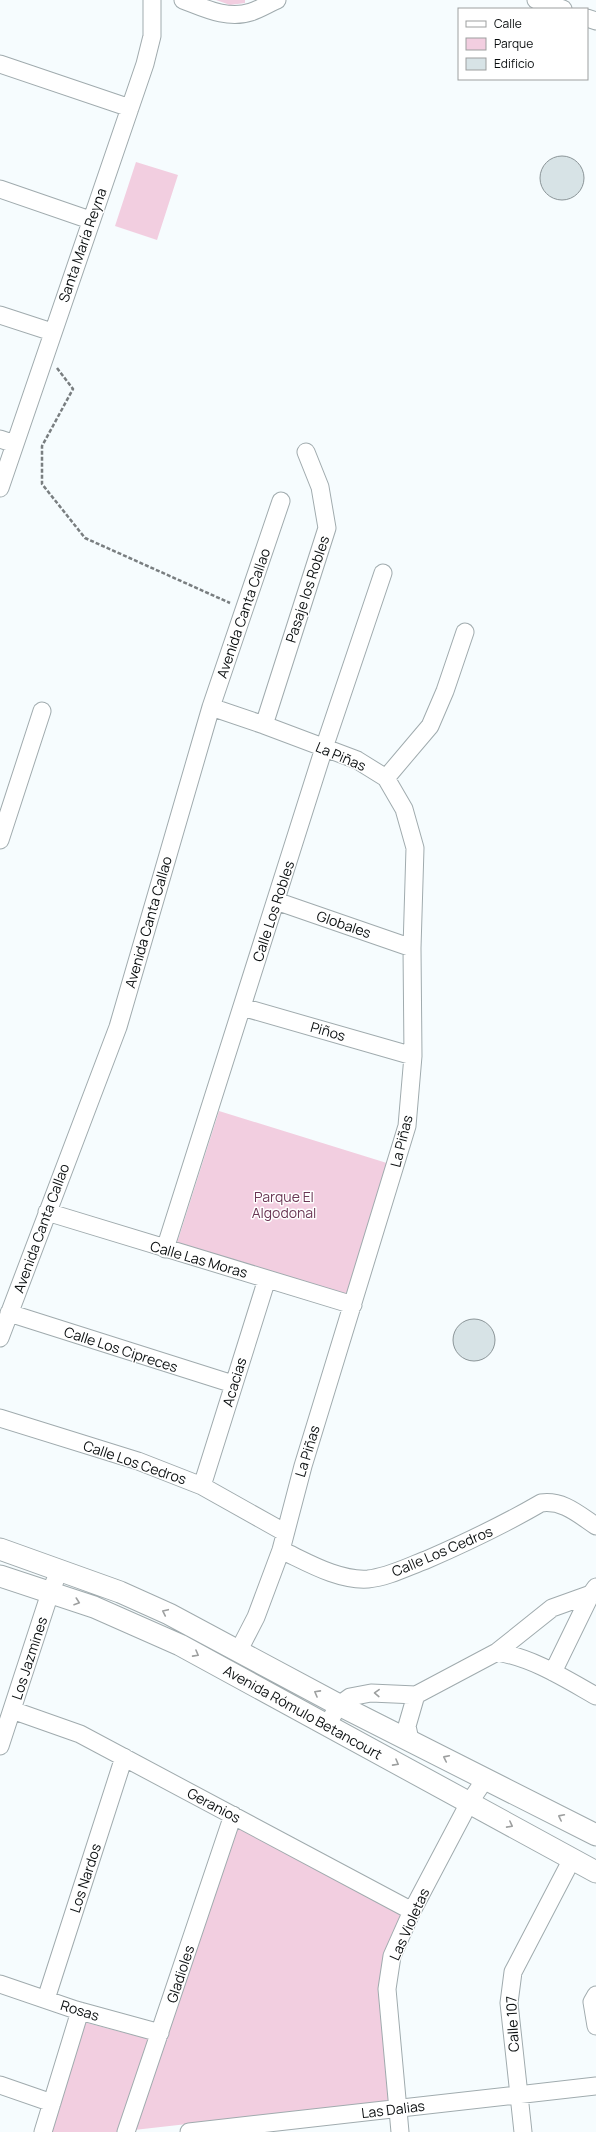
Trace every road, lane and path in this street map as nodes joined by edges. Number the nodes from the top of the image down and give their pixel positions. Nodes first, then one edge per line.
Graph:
1 (152, 0) edge
2 (183, 0) edge
3 (276, 0) edge
4 (536, 0) edge
5 (560, 5) edge
6 (251, 6) edge
7 (0, 64) edge
8 (130, 108) junction
9 (0, 189) edge
10 (90, 220) junction
11 (0, 315) edge
12 (52, 332) junction
13 (45, 354) junction
14 (7, 442) edge
15 (306, 452) dead end
16 (0, 488) edge
17 (281, 501) dead end
18 (384, 573) dead end
19 (244, 609) junction
20 (465, 632) dead end
21 (211, 707) junction
22 (42, 711) dead end
23 (264, 725) junction
24 (324, 748) junction
25 (386, 778) junction
26 (0, 840) edge
27 (276, 900) junction
28 (412, 948) junction
29 (242, 1007) junction
30 (413, 1056) junction
31 (46, 1212) junction
32 (165, 1249) junction
33 (266, 1279) junction
34 (353, 1305) junction
35 (9, 1314) junction
36 (0, 1338) edge
37 (233, 1384) junction
38 (0, 1418) edge
39 (202, 1486) junction
40 (596, 1526) edge
41 (284, 1532) junction
42 (0, 1549) edge
43 (281, 1550) junction
44 (59, 1571) junction
45 (0, 1576) edge
46 (594, 1591) edge
47 (50, 1592) junction
48 (238, 1650) junction
49 (497, 1652) junction
50 (553, 1672) junction
51 (416, 1695) junction
52 (596, 1696) edge
53 (339, 1705) junction
54 (12, 1710) junction
55 (327, 1725) junction
56 (410, 1740) junction
57 (0, 1746) edge
58 (124, 1757) junction
59 (486, 1778) junction
60 (469, 1803) junction
61 (233, 1815) junction
62 (596, 1835) edge
63 (572, 1858) junction
64 (596, 1872) edge
65 (412, 1911) junction
66 (0, 1984) edge
67 (596, 1995) edge
68 (46, 1999) junction
69 (80, 2011) junction
70 (596, 2026) edge
71 (160, 2033) junction
72 (0, 2085) edge
73 (596, 2086) edge
74 (518, 2095) junction
75 (52, 2103) junction
76 (397, 2109) junction
77 (43, 2132) edge
78 (126, 2132) edge
79 (189, 2132) edge
80 (400, 2132) edge
81 (523, 2132) edge

1 - 8 street, Santa María Reyna
2 - 6 street
3 - 6 street
4 - 5 street
7 - 8 street
8 - 10 street, Santa María Reyna
9 - 10 street
10 - 12 street, Santa María Reyna
11 - 12 street
12 - 13 street, Santa María Reyna
13 - 14 street, Santa María Reyna
13 - 19 path
14 - 16 street, Santa María Reyna
15 - 23 street, Pasaje los Robles
17 - 19 street, Avenida Canta Callao
18 - 24 street, Calle Los Robles
19 - 21 street, Avenida Canta Callao
20 - 25 street
21 - 23 street, La Piñas
21 - 31 street, Avenida Canta Callao
22 - 26 street
23 - 24 street, La Piñas
24 - 25 street, La Piñas
24 - 27 street, Calle Los Robles
25 - 28 street, La Piñas
27 - 28 street, Globales
27 - 29 street, Calle Los Robles
28 - 30 street, La Piñas
29 - 30 street, Piños
29 - 32 street, Calle Los Robles
30 - 34 street, La Piñas
31 - 32 street, Calle Las Moras
31 - 35 street, Avenida Canta Callao
32 - 33 street, Calle Las Moras
33 - 34 street, Calle Las Moras
33 - 37 street, Acacias
34 - 41 street, La Piñas
35 - 36 street, Avenida Canta Callao
35 - 37 street, Calle Los Cipreces
37 - 39 street, Acacias
38 - 39 street, Calle Los Cedros
39 - 41 street, Calle Los Cedros
40 - 43 street, Calle Los Cedros
41 - 43 street, La Piñas
42 - 44 street, Avenida Rómulo Betancourt
43 - 48 street, La Piñas
44 - 47 street, Los Jazmines
48 -> 44 street, Avenida Rómulo Betancourt
45 - 47 street, Avenida Rómulo Betancourt
46 - 49 street
46 - 50 street
47 - 54 street, Los Jazmines
47 -> 55 street, Avenida Rómulo Betancourt
53 -> 48 street, Avenida Rómulo Betancourt
49 - 50 street
49 - 51 street
50 - 52 street
51 -> 53 street
51 - 56 street
53 - 55 street
53 - 56 street, Avenida Rómulo Betancourt
54 - 57 street, Los Jazmines
54 - 58 street, Geranios
55 -> 60 street, Avenida Rómulo Betancourt
59 -> 56 street, Avenida Rómulo Betancourt
58 - 61 street, Geranios
58 - 68 street, Los Nardos
59 - 60 street, Las Violetas
62 -> 59 street, Avenida Rómulo Betancourt
60 -> 63 street, Avenida Rómulo Betancourt
60 - 65 street, Las Violetas
61 - 65 street, Geranios
61 - 71 street, Gladioles
63 - 64 street, Avenida Rómulo Betancourt
63 - 74 street, Calle 107
65 - 76 street, Las Violetas
66 - 68 street, Rosas
67 - 70 street
68 - 69 street, Rosas
69 - 71 street, Rosas
69 - 75 street
71 - 78 street, Gladioles
72 - 75 street
73 - 74 street, Las Dalias
74 - 76 street, Las Dalias
74 - 81 street, Calle 107
75 - 77 street
76 - 79 street, Las Dalias
76 - 80 street, Las Violetas

